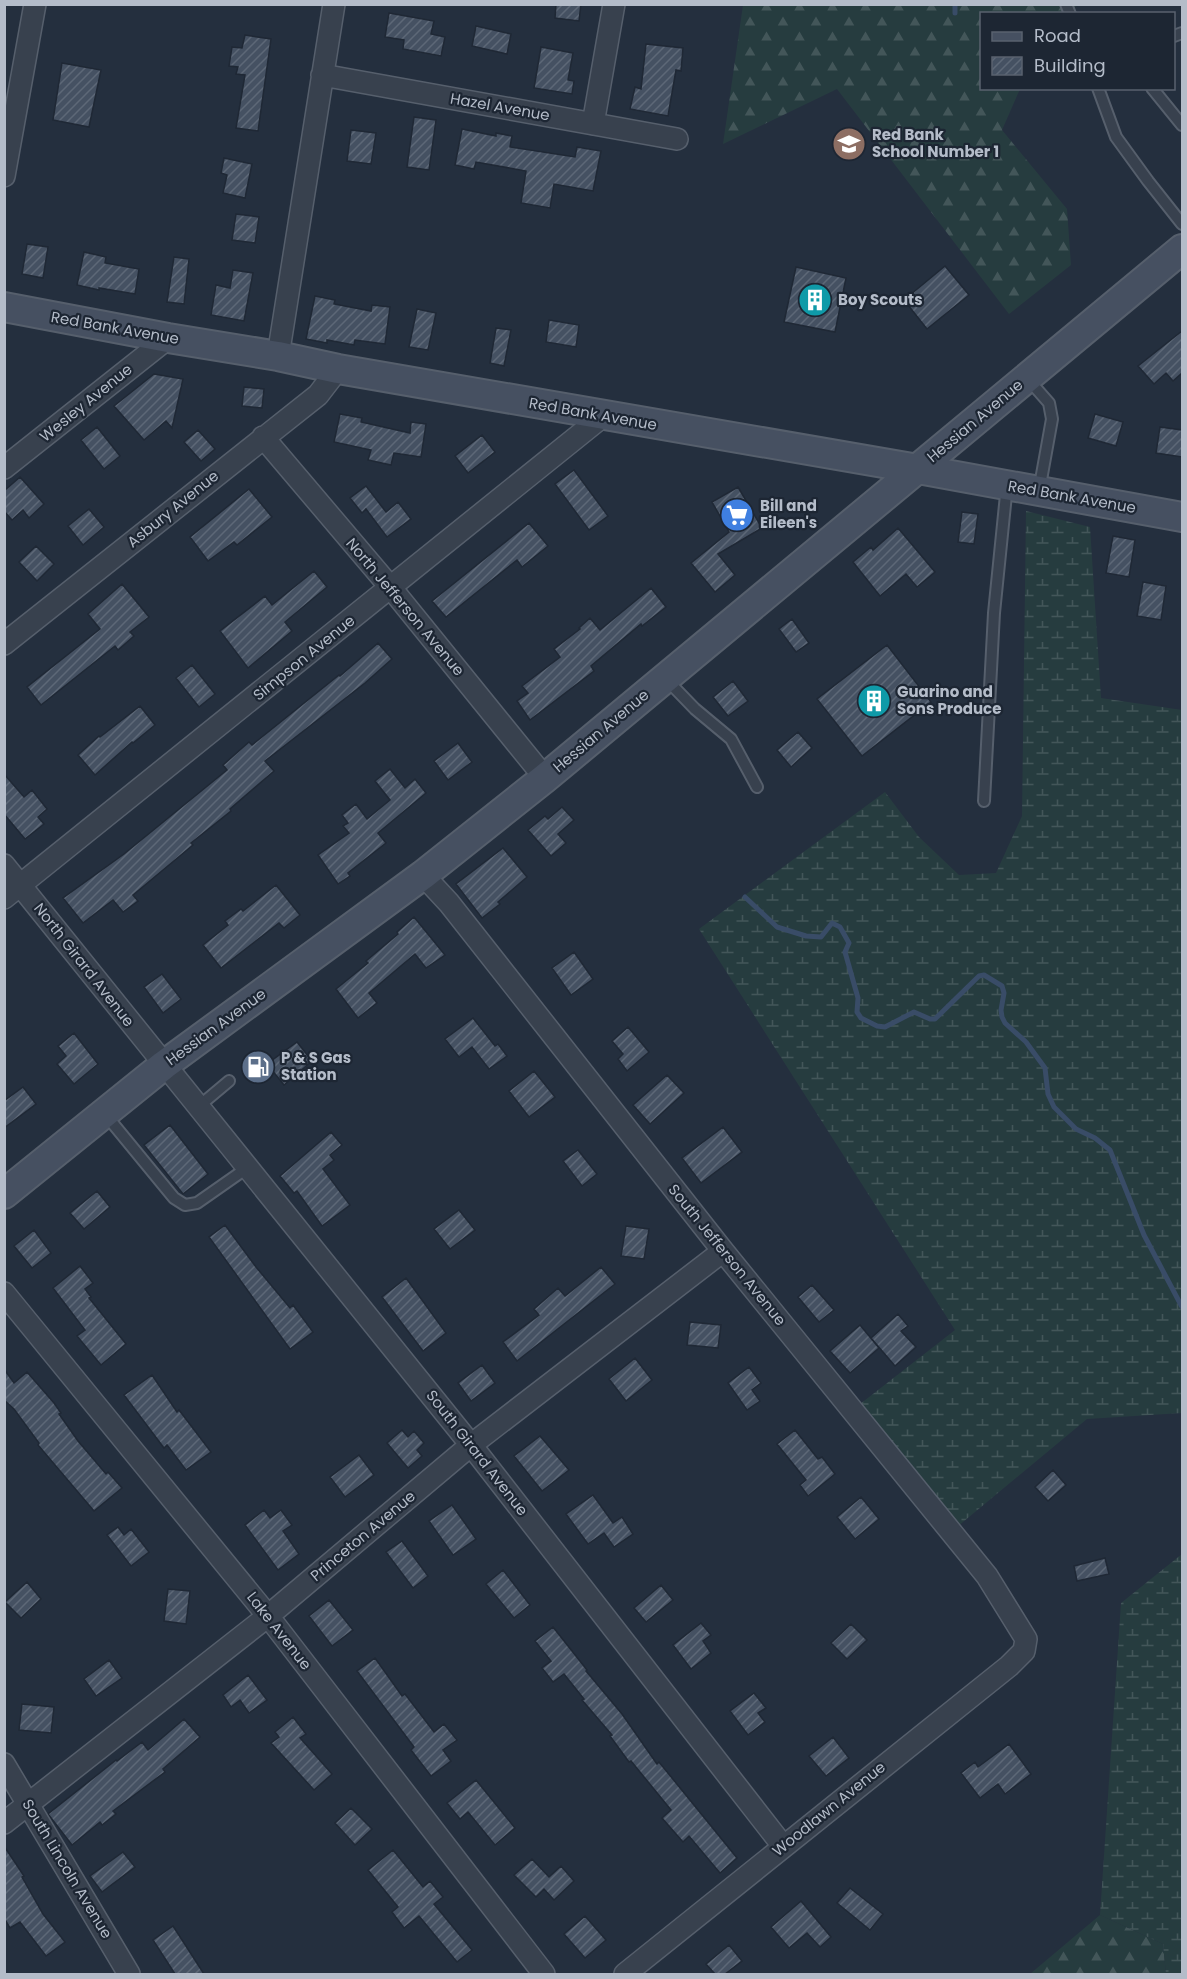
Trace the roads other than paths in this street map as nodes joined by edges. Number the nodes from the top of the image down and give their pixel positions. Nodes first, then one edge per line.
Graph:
1 (35, 4) edge
2 (334, 4) edge
3 (614, 4) edge
4 (322, 75) junction
5 (1099, 90) edge
6 (1154, 90) edge
7 (593, 124) junction
8 (1182, 125) edge
9 (677, 139) dead end
10 (4, 176) edge
11 (1182, 224) edge
12 (1182, 249) edge
13 (4, 308) edge
14 (168, 338) junction
15 (278, 356) junction
16 (338, 369) junction
17 (1027, 377) junction
18 (603, 416) junction
19 (263, 437) junction
20 (4, 468) edge
21 (918, 469) junction
22 (1007, 485) junction
23 (1038, 491) junction
24 (1182, 517) edge
25 (391, 588) junction
26 (4, 644) edge
27 (666, 679) junction
28 (545, 778) junction
29 (757, 787) dead end
30 (984, 801) dead end
31 (4, 865) edge
32 (423, 875) junction
33 (12, 891) edge
34 (164, 1065) junction
35 (229, 1081) dead end
36 (198, 1107) junction
37 (105, 1113) junction
38 (247, 1168) junction
39 (4, 1194) edge
40 (723, 1251) junction
41 (4, 1293) edge
42 (471, 1445) junction
43 (268, 1616) junction
44 (1026, 1640) joint
45 (4, 1764) edge
46 (28, 1805) junction
47 (4, 1823) edge
48 (783, 1846) junction
49 (129, 1974) edge
50 (544, 1974) edge
51 (625, 1974) edge

1 - 10 street
2 - 4 street
3 - 7 street
4 - 7 street, Hazel Avenue
4 - 15 street
5 - 11 lane
6 - 8 lane
7 - 9 street, Hazel Avenue
12 - 17 main road, Hessian Avenue
13 - 14 main road, Red Bank Avenue
14 - 15 main road, Red Bank Avenue
14 - 20 street, Wesley Avenue
15 - 16 main road, Red Bank Avenue
16 - 18 main road, Red Bank Avenue
16 - 19 street, Asbury Avenue
17 - 21 main road, Hessian Avenue
17 - 23 lane
18 - 21 main road, Red Bank Avenue
18 - 25 street, Simpson Avenue
19 - 25 street, North Jefferson Avenue
19 - 26 street, Asbury Avenue
21 - 22 main road, Red Bank Avenue
21 - 27 main road, Hessian Avenue
22 - 23 main road, Red Bank Avenue
22 - 30 lane
23 - 24 main road, Red Bank Avenue
25 - 28 street, North Jefferson Avenue
25 - 33 street, Simpson Avenue
27 - 28 main road, Hessian Avenue
27 - 29 lane
28 - 32 main road, Hessian Avenue
31 - 33 street, North Girard Avenue
32 - 34 main road, Hessian Avenue
32 - 40 street, South Jefferson Avenue
33 - 34 street, North Girard Avenue
34 - 36 street, South Girard Avenue
34 - 37 main road, Hessian Avenue
35 - 36 lane
36 - 38 street, South Girard Avenue
37 - 38 lane
37 - 39 main road, Hessian Avenue
38 - 42 street, South Girard Avenue
40 - 42 street, Princeton Avenue
40 - 44 street, South Jefferson Avenue
41 - 43 street, Lake Avenue
42 - 43 street, Princeton Avenue
42 - 48 street, South Girard Avenue
43 - 46 street, Princeton Avenue
43 - 50 street, Lake Avenue
44 - 48 street, Woodlawn Avenue
45 - 46 street, South Lincoln Avenue
46 - 47 street, Princeton Avenue
46 - 49 street, South Lincoln Avenue
48 - 51 street, Woodlawn Avenue

